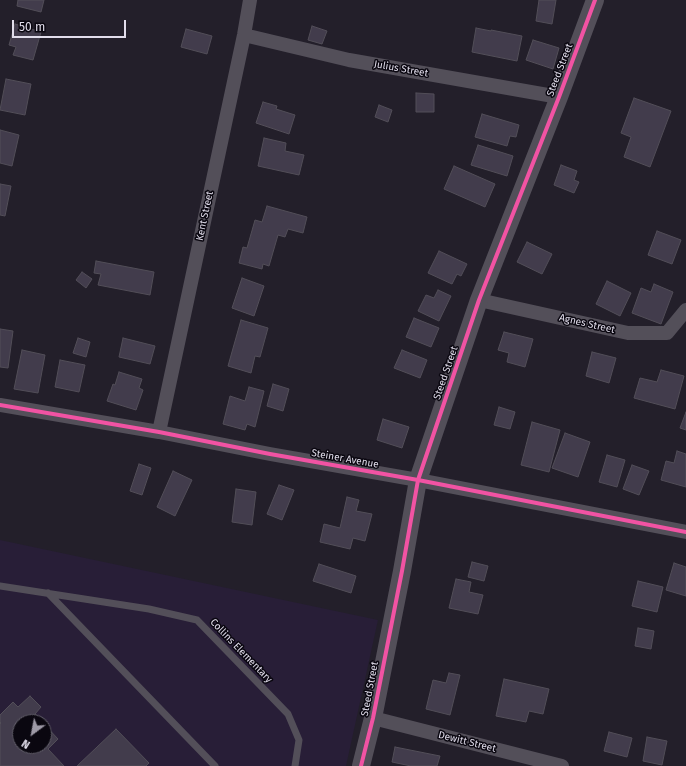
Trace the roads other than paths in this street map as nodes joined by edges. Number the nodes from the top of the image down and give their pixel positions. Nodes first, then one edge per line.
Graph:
1 (250, 0) edge
2 (595, 0) edge
3 (244, 35) junction
4 (558, 96) junction
5 (479, 300) junction
6 (686, 310) edge
7 (0, 405) edge
8 (159, 432) junction
9 (418, 480) junction
10 (686, 532) edge
11 (0, 586) edge
12 (48, 593) junction
13 (373, 718) junction
14 (215, 766) edge
15 (295, 766) edge
16 (361, 766) edge
17 (562, 766) edge

1 - 3 street, Kent Street
2 - 4 street, Steed Street
3 - 4 street, Julius Street
3 - 8 street, Kent Street
4 - 5 street, Steed Street
5 - 6 street, Agnes Street
5 - 9 street, Steed Street
7 - 8 street, Steiner Avenue
8 - 9 street, Steiner Avenue
9 - 10 street, Steiner Avenue
9 - 13 street, Steed Street
11 - 12 lane, Collins Elementary
12 - 14 lane
12 - 15 lane, Collins Elementary
13 - 16 street, Steed Street
13 - 17 street, Dewitt Street

